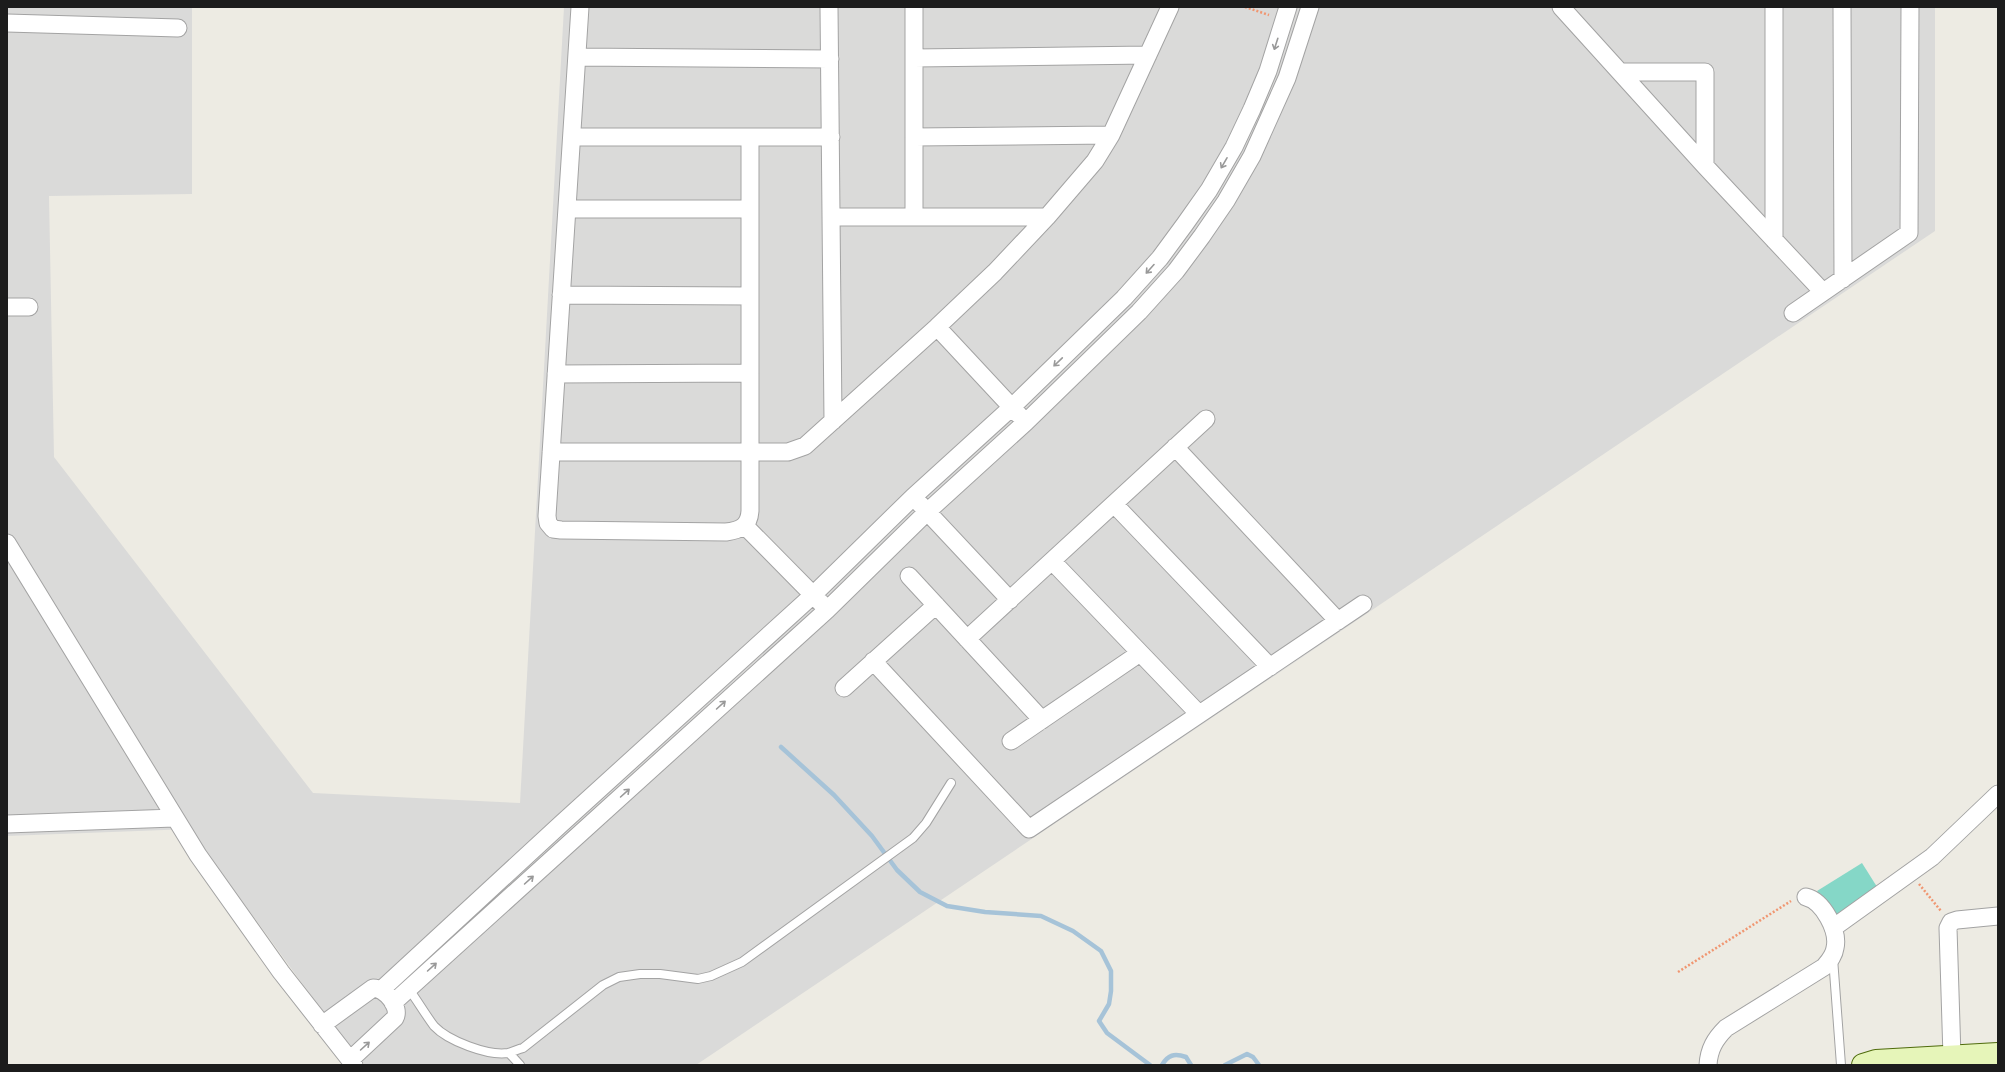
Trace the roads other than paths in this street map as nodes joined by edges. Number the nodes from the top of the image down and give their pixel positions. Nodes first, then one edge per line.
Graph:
1 (580, 7) edge
2 (829, 7) edge
3 (914, 7) edge
4 (1170, 7) edge
5 (1310, 7) edge
6 (1561, 7) edge
7 (1774, 7) edge
8 (1842, 7) edge
9 (1910, 7) edge
10 (1286, 14) edge
11 (7, 22) edge
12 (1304, 27) junction
13 (178, 28) dead end
14 (1148, 55) junction
15 (577, 57) junction
16 (914, 58) junction
17 (830, 59) junction
18 (1620, 72) junction
19 (1111, 135) junction
20 (572, 137) junction
21 (750, 137) junction
22 (831, 137) junction
23 (914, 137) junction
24 (1705, 166) junction
25 (1209, 190) junction
26 (1226, 201) junction
27 (567, 208) junction
28 (750, 209) junction
29 (831, 217) junction
30 (914, 217) junction
31 (1048, 217) junction
32 (1774, 240) junction
33 (1843, 279) junction
34 (1823, 292) junction
35 (560, 295) junction
36 (750, 296) junction
37 (7, 307) edge
38 (29, 307) dead end
39 (1793, 313) dead end
40 (937, 327) junction
41 (750, 373) junction
42 (556, 374) junction
43 (1012, 407) junction
44 (1206, 419) dead end
45 (833, 421) junction
46 (1026, 422) junction
47 (1175, 447) junction
48 (551, 452) junction
49 (750, 452) junction
50 (914, 497) junction
51 (1114, 504) junction
52 (927, 512) junction
53 (745, 526) junction
54 (7, 543) edge
55 (1052, 561) junction
56 (909, 576) dead end
57 (813, 595) junction
58 (1010, 600) junction
59 (1363, 604) dead end
60 (936, 605) junction
61 (827, 610) junction
62 (1338, 621) junction
63 (967, 639) junction
64 (1140, 653) junction
65 (873, 661) junction
66 (1270, 667) junction
67 (844, 688) dead end
68 (1200, 714) junction
69 (1042, 720) junction
70 (1011, 741) dead end
71 (951, 783) dead end
72 (1998, 794) edge
73 (174, 818) junction
74 (7, 824) edge
75 (1806, 897) road end
76 (1998, 916) edge
77 (1833, 928) junction
78 (1833, 955) junction
79 (398, 975) junction
80 (409, 989) junction
81 (381, 990) junction
82 (393, 1003) junction
83 (322, 1025) junction
84 (509, 1053) junction
85 (1998, 1054) edge
86 (1945, 1060) edge
87 (352, 1062) edge
88 (520, 1065) edge
89 (1708, 1065) edge
90 (1841, 1065) edge
91 (1863, 1065) edge

1 - 15 street
2 - 17 street
3 - 16 street
4 - 14 street
5 - 12 street
6 - 18 street
7 - 32 street
8 - 33 street
9 - 33 street
10 - 12 street
10 -> 25 street
11 - 13 street
12 - 26 street
14 - 16 street
14 - 19 street
15 - 17 street
15 - 20 street
16 - 23 street
17 - 22 street
18 - 24 street
18 - 24 street
19 - 23 street
19 - 31 street
20 - 21 street
20 - 27 street
21 - 22 street
21 - 28 street
22 - 29 street
23 - 30 street
24 - 32 street
25 - 26 street
25 -> 43 street
26 - 46 street
27 - 28 street
27 - 35 street
28 - 36 street
29 - 30 street
29 - 45 street
30 - 31 street
31 - 40 street
32 - 34 street
33 - 34 street
34 - 39 street
35 - 36 street
35 - 42 street
36 - 41 street
37 - 38 street
40 - 43 street
40 - 45 street
41 - 42 street
41 - 49 street
42 - 48 street
43 - 46 street
43 - 50 street
44 - 47 street
45 - 49 street
46 - 52 street
47 - 51 street
47 - 62 street
48 - 49 street
48 - 53 street
49 - 53 street
50 - 52 street
50 - 57 street
51 - 55 street
51 - 66 street
52 - 58 street
52 - 61 street
53 - 57 street
54 - 73 street
55 - 58 street
55 - 64 street
56 - 60 street
57 - 61 street
57 - 79 street
58 - 63 street
59 - 62 street
60 - 63 street
60 - 65 street
80 -> 61 street
62 - 66 street
63 - 69 street
64 - 68 street
64 - 69 street
65 - 67 street
65 - 68 street
66 - 68 street
69 - 70 street
71 - 84 lane
72 - 77 street
73 - 74 street
73 - 83 street
75 - 77 street
76 - 86 street
77 - 78 street
78 - 89 street
78 - 90 lane
79 - 80 lane
79 - 81 street
80 - 82 street
80 - 84 lane
81 - 82 street
81 - 83 street
87 -> 82 street
83 - 87 street
84 - 88 lane
85 - 86 street
86 - 91 street

